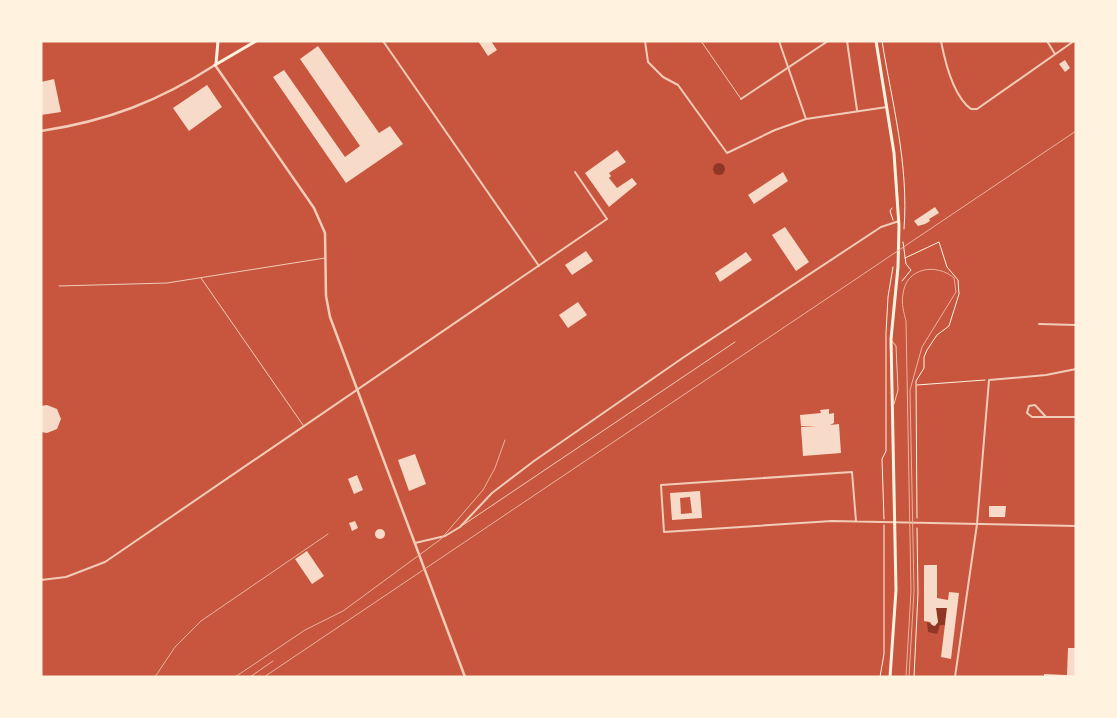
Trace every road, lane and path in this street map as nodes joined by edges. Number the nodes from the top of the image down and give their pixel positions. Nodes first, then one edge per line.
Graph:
1 (218, 41) edge
2 (256, 41) edge
3 (383, 41) edge
4 (644, 41) edge
5 (700, 41) edge
6 (779, 41) edge
7 (828, 41) edge
8 (847, 41) edge
9 (876, 41) edge
10 (882, 41) edge
11 (941, 41) edge
12 (1047, 41) edge
13 (1074, 41) edge
14 (1055, 54) junction
15 (216, 65) junction
16 (787, 68) junction
17 (741, 100) joint
18 (887, 107) junction
19 (857, 110) junction
20 (806, 119) junction
21 (41, 131) edge
22 (575, 172) dead end
23 (892, 208) dead end
24 (893, 218) dead end
25 (904, 219) dead end
26 (899, 221) junction
27 (903, 237) dead end
28 (326, 257) junction
29 (904, 258) junction
30 (894, 262) dead end
31 (539, 266) junction
32 (201, 278) junction
33 (902, 281) dead end
34 (59, 286) dead end
35 (1039, 324) dead end
36 (1076, 325) edge
37 (891, 339) junction
38 (735, 342) dead end
39 (1076, 369) edge
40 (985, 380) dead end
41 (916, 385) junction
42 (356, 390) junction
43 (891, 412) junction
44 (1046, 417) junction
45 (1076, 417) edge
46 (303, 425) junction
47 (917, 518) dead end
48 (856, 521) junction
49 (894, 521) junction
50 (884, 522) junction
51 (976, 524) junction
52 (460, 526) junction
53 (1076, 526) edge
54 (917, 528) dead end
55 (414, 544) junction
56 (41, 580) edge
57 (465, 677) edge
58 (880, 677) edge
59 (890, 677) edge
60 (914, 677) edge
61 (955, 677) edge

1 - 15 main road
2 - 15 main road
3 - 31 street
4 - 20 street
5 - 17 lane
6 - 16 street
7 - 16 street
8 - 19 street
9 - 18 main road
10 - 25 path
11 - 14 street
12 - 14 street
13 - 14 street
15 - 21 street
15 - 28 street
16 - 17 street
16 - 20 street
18 - 19 street
18 - 26 main road
19 - 20 street
22 - 31 street
23 - 24 path
26 - 37 main road
26 - 52 street
27 - 29 path
28 - 32 lane
28 - 42 street
29 - 33 path
29 - 41 path
30 - 50 path
31 - 42 street
32 - 34 lane
32 - 46 lane
35 - 36 street
37 - 43 main road
37 - 43 lane
38 - 52 lane
39 - 51 street
40 - 41 path
41 - 47 path
42 - 46 street
42 - 55 street
43 - 49 main road
44 - 44 street
44 - 45 street
46 - 56 street
48 - 48 street
48 - 50 street
49 - 50 street
49 - 51 street
49 - 59 main road
50 - 58 path
51 - 53 street
51 - 61 street
52 - 55 street
54 - 60 path
55 - 57 street

